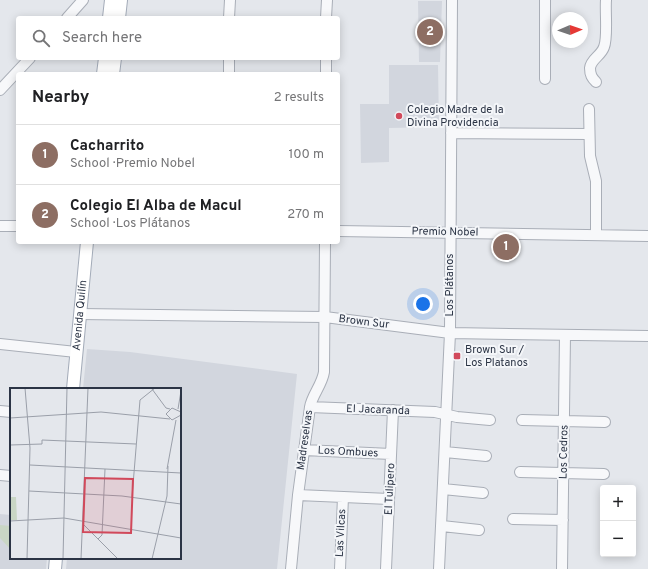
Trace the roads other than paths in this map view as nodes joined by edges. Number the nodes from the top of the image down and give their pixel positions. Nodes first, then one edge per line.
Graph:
1 (83, 0) edge
2 (110, 0) edge
3 (121, 0) edge
4 (230, 0) edge
5 (326, 0) edge
6 (452, 0) edge
7 (545, 0) edge
8 (606, 0) edge
9 (69, 16) edge
10 (109, 16) edge
11 (119, 16) edge
12 (230, 16) edge
13 (326, 16) edge
14 (28, 60) edge
15 (105, 60) edge
16 (115, 60) edge
17 (229, 60) edge
18 (326, 60) edge
19 (17, 72) edge
20 (103, 72) edge
21 (113, 72) edge
22 (229, 72) edge
23 (326, 72) edge
24 (16, 73) edge
25 (545, 79) dead end
26 (596, 82) dead end
27 (0, 90) edge
28 (589, 109) dead end
29 (451, 132) junction
30 (589, 134) junction
31 (0, 226) edge
32 (16, 226) edge
33 (340, 231) edge
34 (450, 232) junction
35 (596, 235) junction
36 (648, 236) edge
37 (87, 244) edge
38 (325, 244) edge
39 (80, 314) junction
40 (325, 317) junction
41 (450, 333) junction
42 (565, 335) junction
43 (648, 336) edge
44 (0, 344) edge
45 (76, 352) junction
46 (73, 388) edge
47 (310, 408) junction
48 (394, 410) junction
49 (0, 411) edge
50 (10, 412) edge
51 (447, 414) junction
52 (490, 420) dead end
53 (522, 420) dead end
54 (564, 421) junction
55 (605, 422) dead end
56 (304, 450) junction
57 (445, 452) junction
58 (391, 454) junction
59 (486, 456) dead end
60 (520, 472) dead end
61 (563, 473) junction
62 (604, 474) dead end
63 (0, 475) edge
64 (10, 476) edge
65 (443, 489) junction
66 (483, 493) dead end
67 (298, 495) junction
68 (343, 497) junction
69 (389, 499) junction
70 (513, 519) dead end
71 (563, 520) junction
72 (442, 526) junction
73 (479, 530) dead end
74 (56, 559) edge
75 (55, 569) edge
76 (291, 569) edge
77 (340, 569) edge
78 (386, 569) edge
79 (439, 569) edge
80 (562, 569) edge

1 - 9 street
2 - 10 main road
3 - 11 main road
4 - 12 street
5 - 13 street
6 - 29 street, Los Plátanos
7 - 25 street
8 - 26 street
14 - 19 street
15 - 20 main road
16 - 21 main road
17 - 22 street
18 - 23 street
24 - 27 street
28 - 30 street
29 - 30 street
29 - 34 street, Los Plátanos
30 - 35 street
31 - 32 street
33 - 34 street, Premio Nobel
34 - 35 street, Premio Nobel
34 - 41 street, Los Plátanos
35 - 36 street, Premio Nobel
37 - 39 main road, Avenida Quilín
38 - 40 street, Madreselvas
39 - 40 street, Brown Sur
39 - 45 main road, Avenida Quilín
40 - 41 street, Brown Sur
40 - 47 street, Madreselvas
41 - 42 street, Brown Sur
41 - 51 street, Los Plátanos
42 - 43 street, Brown Sur
42 - 54 street, Los Cedros
44 - 45 street
45 - 46 main road, Avenida Quilín
47 - 48 street, El Jacaranda
47 - 56 street, Madreselvas
48 - 51 street, El Jacaranda
48 - 58 street, El Tulipero
49 - 50 street
51 - 52 street, El Jacaranda
51 - 57 street, Los Plátanos
53 - 54 street
54 - 55 street
54 - 61 street, Los Cedros
56 - 58 street, Los Ombues
56 - 67 street, Madreselvas
57 - 59 street
57 - 65 street, Los Plátanos
58 - 69 street, El Tulipero
60 - 61 street
61 - 62 street
61 - 71 street, Los Cedros
63 - 64 street
65 - 66 street
65 - 72 street, Los Plátanos
67 - 68 street
67 - 76 street, Madreselvas
68 - 69 street
68 - 77 street, Las Vilcas
69 - 78 street, El Tulipero
70 - 71 street
71 - 80 street, Los Cedros
72 - 73 street
72 - 79 street, Los Plátanos
74 - 75 main road

